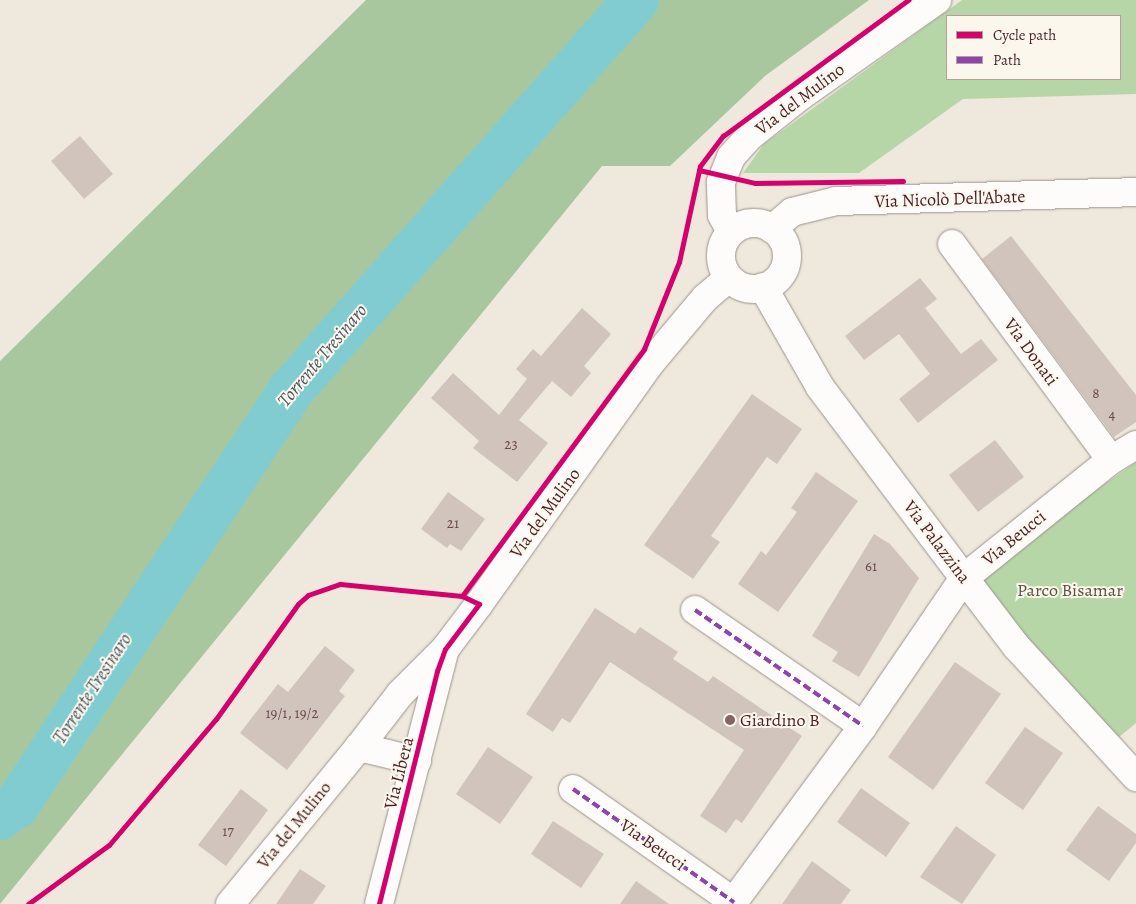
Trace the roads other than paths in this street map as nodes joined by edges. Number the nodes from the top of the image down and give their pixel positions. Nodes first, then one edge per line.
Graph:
1 (937, 0) edge
2 (1136, 192) edge
3 (772, 229) junction
4 (731, 232) junction
5 (952, 244) dead end
6 (729, 278) junction
7 (762, 287) junction
8 (1136, 445) edge
9 (1110, 460) junction
10 (964, 578) junction
11 (695, 610) dead end
12 (445, 649) junction
13 (863, 726) junction
14 (359, 747) junction
15 (417, 761) junction
16 (1136, 778) edge
17 (573, 789) dead end
18 (733, 903) edge
19 (230, 904) edge
20 (379, 904) edge

1 - 4 street, Via del Mulino
2 - 3 street, Via Nicolò Dell'Abate
3 - 4 street
3 - 7 street
4 - 6 street
5 - 9 street, Via Donati
6 - 7 street
6 - 12 street, Via del Mulino
7 - 10 street, Via Palazzina
8 - 9 street, Via Beucci
9 - 10 street, Via Beucci
10 - 13 street, Via Beucci
10 - 16 street, Via Palazzina
11 - 13 street
12 - 14 street, Via del Mulino
12 - 15 street, Via Libera
13 - 18 street, Via Beucci
14 - 15 street
14 - 19 street, Via del Mulino
15 - 20 street, Via Libera
17 - 18 street, Via Beucci

